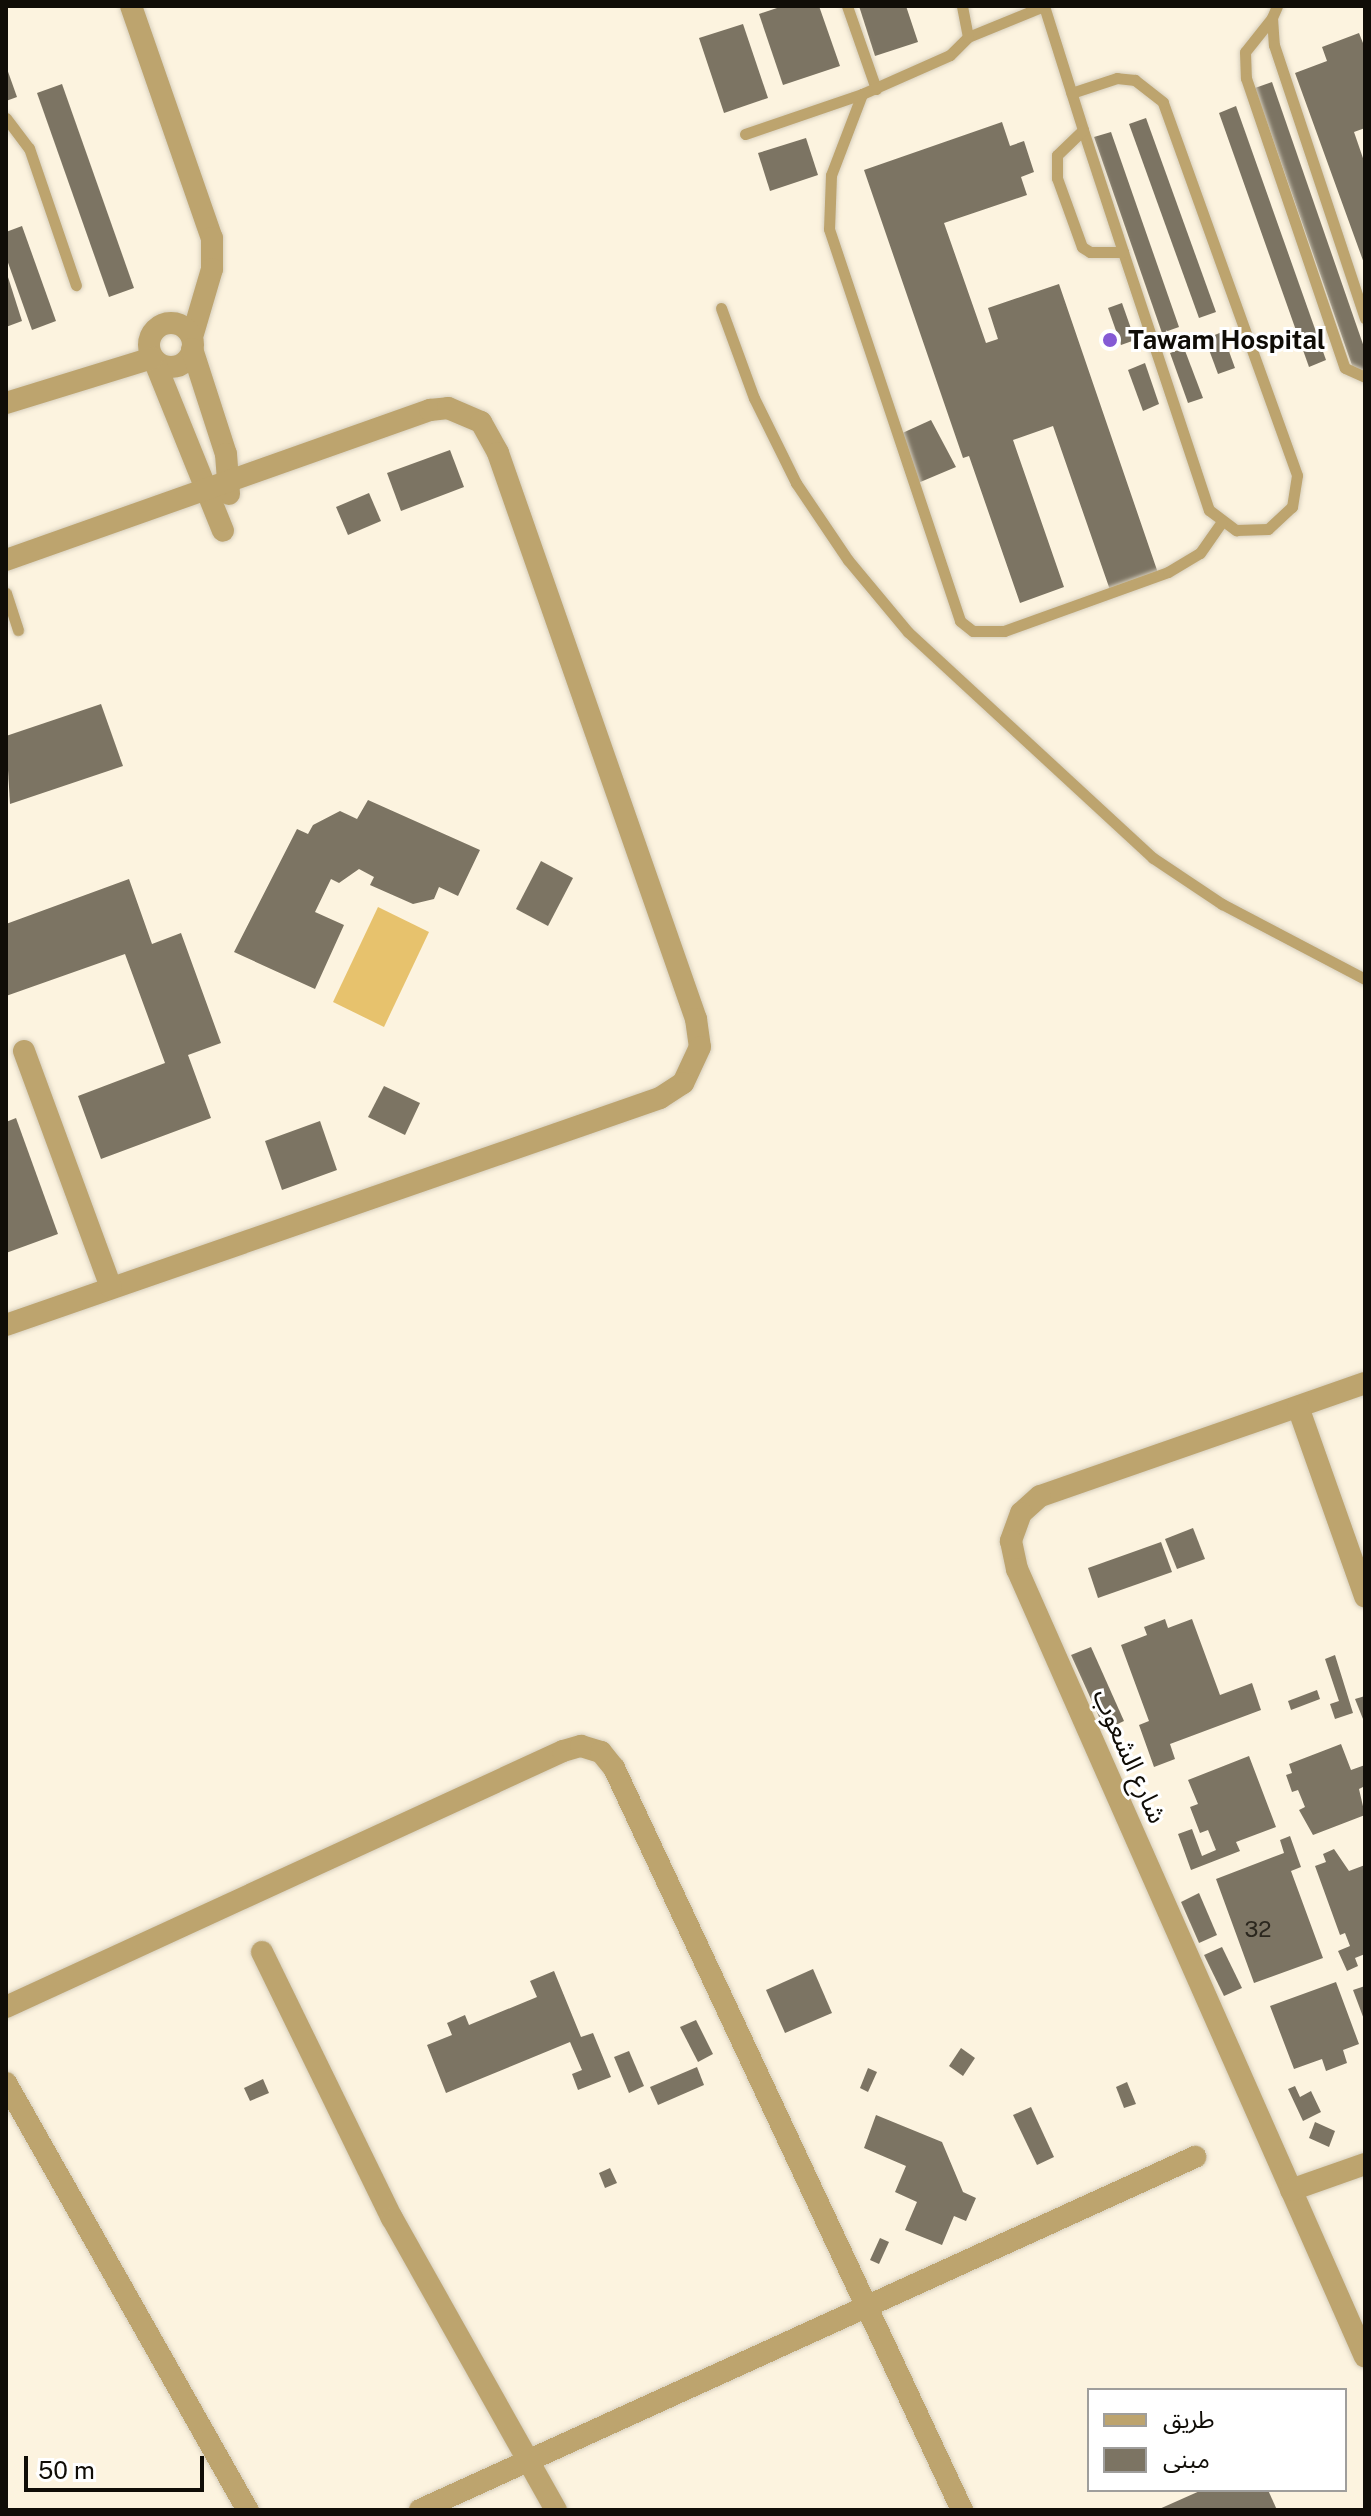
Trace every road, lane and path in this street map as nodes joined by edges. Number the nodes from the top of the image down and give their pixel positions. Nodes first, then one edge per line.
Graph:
1 (131, 6) edge
2 (847, 6) edge
3 (962, 6) edge
4 (1277, 6) edge
5 (1272, 18) junction
6 (968, 37) junction
7 (876, 89) junction
8 (1071, 93) junction
9 (862, 94) junction
10 (6, 118) edge
11 (1083, 130) junction
12 (745, 134) dead end
13 (1123, 252) junction
14 (207, 284) junction
15 (76, 285) dead end
16 (721, 308) dead end
17 (1365, 318) edge
18 (171, 322) junction
19 (192, 343) junction
20 (152, 352) junction
21 (1365, 377) edge
22 (6, 403) edge
23 (219, 485) junction
24 (1221, 523) junction
25 (229, 529) dead end
26 (6, 560) edge
27 (6, 593) edge
28 (18, 630) dead end
29 (1365, 979) edge
30 (24, 1051) dead end
31 (111, 1288) junction
32 (6, 1325) edge
33 (1365, 1383) edge
34 (1298, 1407) junction
35 (1365, 1596) edge
36 (262, 1952) dead end
37 (6, 2007) edge
38 (6, 2083) edge
39 (1195, 2157) dead end
40 (1365, 2164) edge
41 (1291, 2190) junction
42 (865, 2307) junction
43 (1365, 2357) edge
44 (526, 2461) junction
45 (248, 2510) edge
46 (420, 2510) edge
47 (556, 2510) edge
48 (962, 2510) edge

1 - 14 street
2 - 7 lane
3 - 6 lane
4 - 5 lane
5 - 17 lane
5 - 21 lane
6 - 7 lane
6 - 8 lane
7 - 9 lane
8 - 11 lane
8 - 24 lane
9 - 12 lane
9 - 24 lane
10 - 15 lane
11 - 13 lane
11 - 13 lane
13 - 24 lane
14 - 18 street
14 - 19 street
16 - 29 lane
18 - 19 street
18 - 20 street
19 - 20 street
19 - 23 street
20 - 22 street
20 - 23 street
23 - 25 street
23 - 26 street
23 - 31 street
27 - 28 lane
30 - 31 street
31 - 32 street
33 - 34 street, شارع الشعوب
34 - 35 street
34 - 41 street, شارع الشعوب
36 - 44 street
37 - 42 street
38 - 45 street
39 - 42 street
40 - 41 street
41 - 43 street, شارع الشعوب
42 - 44 street
42 - 48 street
44 - 46 street
44 - 47 street

